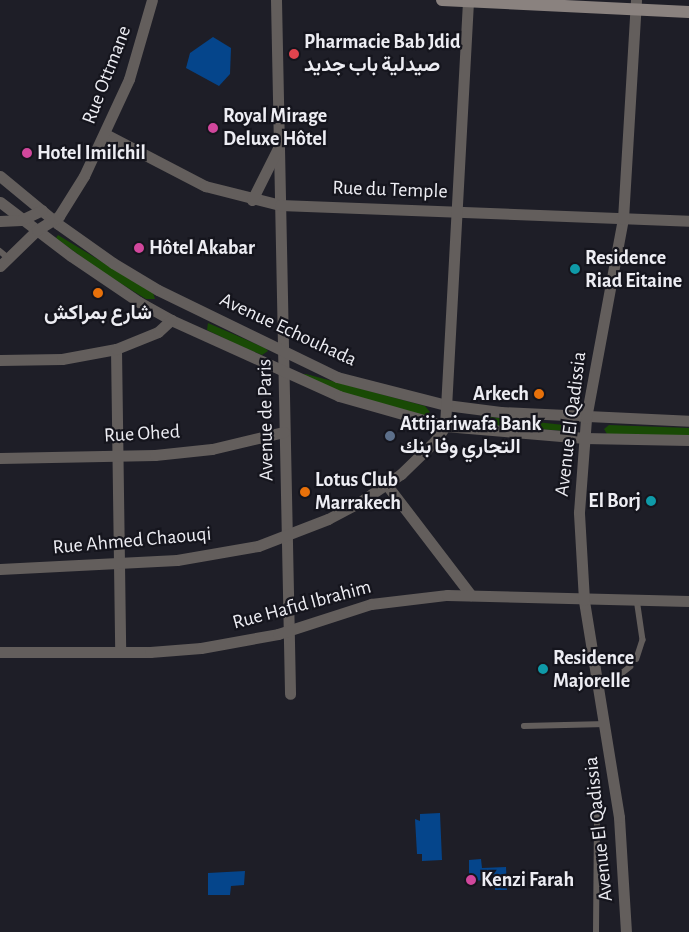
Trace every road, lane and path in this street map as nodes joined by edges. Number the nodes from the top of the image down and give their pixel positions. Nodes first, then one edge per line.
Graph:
1 (152, 0) edge
2 (276, 0) edge
3 (442, 0) edge
4 (468, 1) junction
5 (635, 5) edge
6 (689, 12) edge
7 (105, 134) junction
8 (279, 146) junction
9 (0, 176) edge
10 (252, 200) junction
11 (0, 202) edge
12 (280, 205) junction
13 (42, 210) junction
14 (456, 211) junction
15 (623, 219) junction
16 (22, 220) junction
17 (54, 220) junction
18 (0, 221) edge
19 (689, 221) edge
20 (37, 230) junction
21 (2, 258) edge
22 (171, 320) junction
23 (116, 350) junction
24 (284, 350) junction
25 (0, 360) edge
26 (285, 370) junction
27 (446, 405) junction
28 (586, 418) junction
29 (689, 421) edge
30 (445, 426) junction
31 (284, 432) junction
32 (584, 438) junction
33 (689, 440) edge
34 (118, 455) junction
35 (0, 458) edge
36 (386, 484) junction
37 (287, 535) junction
38 (118, 563) junction
39 (0, 569) edge
40 (471, 595) junction
41 (637, 599) junction
42 (584, 600) junction
43 (689, 601) edge
44 (291, 630) junction
45 (0, 652) edge
46 (120, 652) junction
47 (637, 659) dead end
48 (630, 667) dead end
49 (599, 684) junction
50 (290, 694) dead end
51 (606, 724) junction
52 (524, 726) dead end
53 (597, 805) dead end
54 (596, 932) edge
55 (626, 932) edge

1 - 7 street, Rue Ottmane
2 - 8 street, Avenue de Paris
3 - 4 main road
4 - 5 main road
4 - 14 street
5 - 6 main road
5 - 15 street, Avenue El Qadissia
7 - 10 street, Rue du Temple
7 - 17 street, Rue Ottmane
8 - 10 street, Avenue de Paris
8 - 12 street, Avenue de Paris
9 - 13 street, Avenue Echouhada
10 - 12 street, Rue du Temple
11 - 16 street, Avenue Echouhada
12 - 14 street, Rue du Temple
12 - 24 street, Avenue de Paris
13 - 16 street
13 - 17 street, Avenue Echouhada
14 - 15 street, Rue du Temple
14 - 27 street
15 - 19 street, Rue du Temple
15 - 28 street, Avenue El Qadissia
16 - 18 street
16 - 20 street, Avenue Echouhada
17 - 20 street, Rue Ottmane
17 - 24 street, Avenue Echouhada
20 - 21 street, Rue Ottmane
20 - 22 street, Avenue Echouhada
22 - 23 street
22 - 26 street, Avenue Echouhada
23 - 25 street
23 - 34 street
24 - 26 street, Avenue de Paris
24 - 27 street, Avenue Echouhada
26 - 30 street, Avenue Echouhada
26 - 31 street, Avenue de Paris
27 - 28 street, Avenue Echouhada
27 - 30 street
28 - 29 street, Avenue Echouhada
28 - 32 street, Avenue El Qadissia
30 - 32 street, Avenue Echouhada
30 - 36 street, Rue Ahmed Chaouqi
31 - 34 street, Rue Ohed
31 - 37 street, Avenue de Paris
32 - 33 street, Avenue Echouhada
32 - 42 street, Avenue El Qadissia
34 - 35 street, Rue Ohed
34 - 38 street
36 - 37 street, Rue Ahmed Chaouqi
36 - 40 street
37 - 38 street, Rue Ahmed Chaouqi
37 - 44 street, Avenue de Paris
38 - 39 street, Rue Ahmed Chaouqi
38 - 46 street
40 - 42 street, Rue Hafid Ibrahim
40 - 44 street, Rue Hafid Ibrahim
41 - 42 street, Rue Hafid Ibrahim
41 - 43 street, Rue Hafid Ibrahim
41 - 47 lane
42 - 49 street, Avenue El Qadissia
44 - 46 street, Rue Hafid Ibrahim
44 - 50 street, Avenue de Paris
45 - 46 street, Rue Hafid Ibrahim
48 - 49 lane
49 - 51 street, Avenue El Qadissia
51 - 52 lane
51 - 55 street, Avenue El Qadissia
53 - 54 lane

